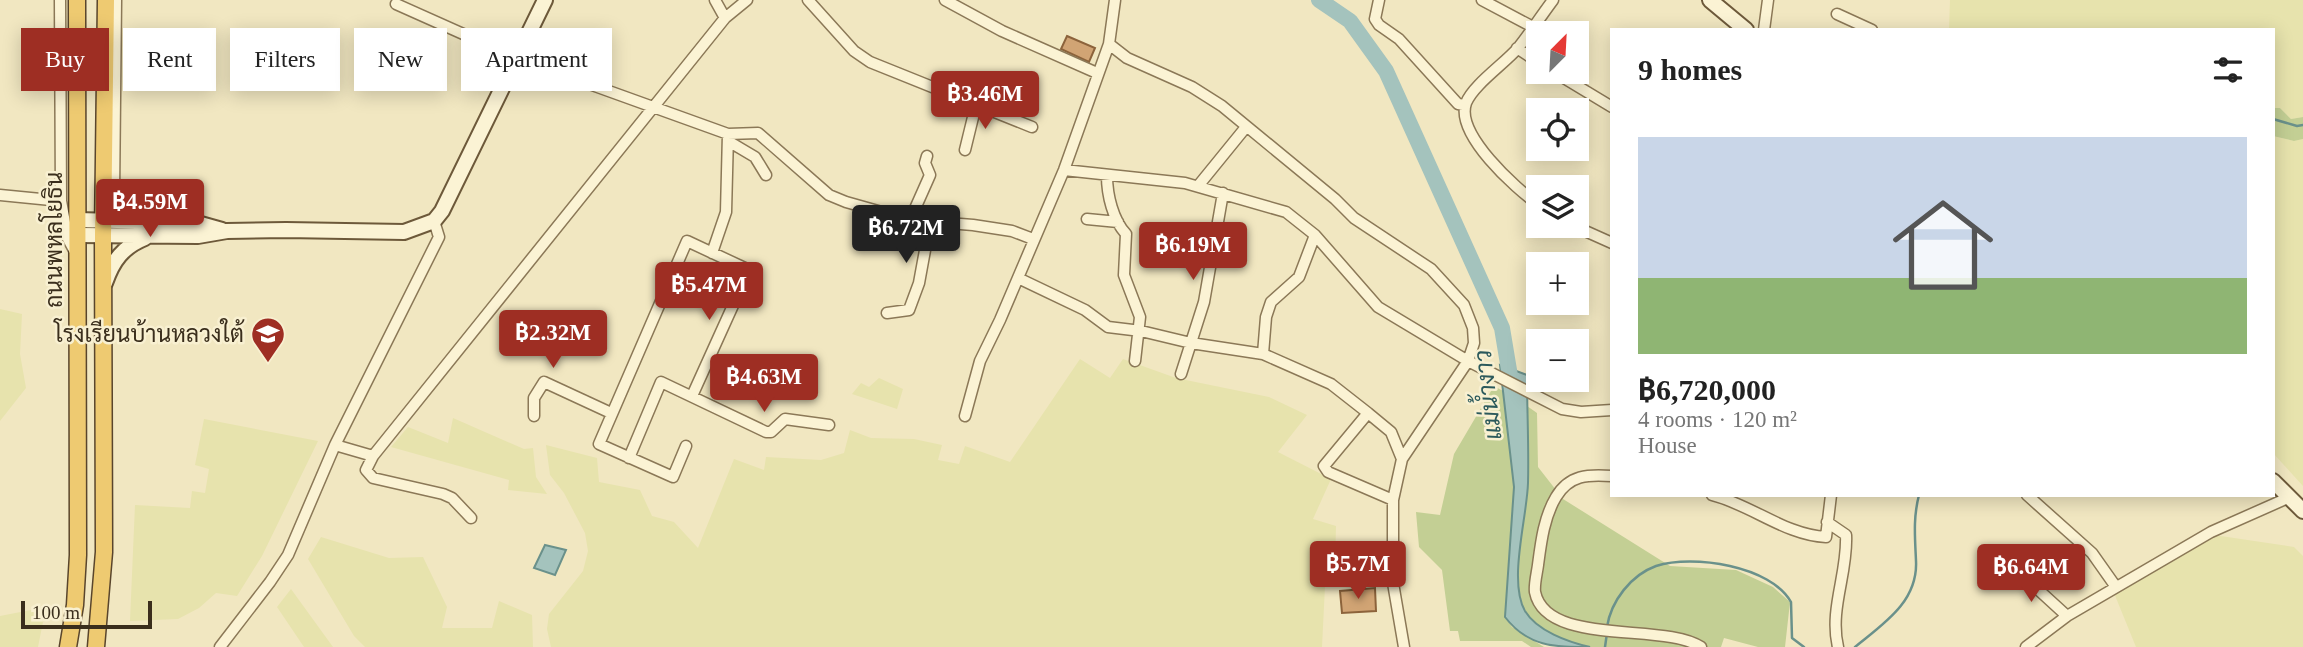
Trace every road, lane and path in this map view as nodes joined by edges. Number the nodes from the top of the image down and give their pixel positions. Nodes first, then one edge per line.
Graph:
1 (60, 0) edge
2 (77, 0) edge
3 (106, 0) edge
4 (116, 0) edge
5 (545, 0) edge
6 (715, 0) edge
7 (747, 0) edge
8 (808, 0) edge
9 (945, 0) edge
10 (1379, 0) edge
11 (1482, 0) edge
12 (1553, 0) edge
13 (1710, 0) edge
14 (1768, 0) edge
15 (396, 4) dead end
16 (1115, 4) edge
17 (1837, 14) dead end
18 (725, 18) junction
19 (1537, 21) edge
20 (1526, 23) edge
21 (531, 28) edge
22 (1744, 28) edge
23 (1764, 28) edge
24 (1868, 28) edge
25 (461, 33) edge
26 (1526, 36) edge
27 (1109, 44) junction
28 (1517, 48) junction
29 (1526, 54) edge
30 (1097, 73) junction
31 (1573, 84) edge
32 (501, 91) edge
33 (612, 91) edge
34 (976, 105) junction
35 (1465, 105) junction
36 (655, 106) junction
37 (1610, 106) edge
38 (1032, 127) dead end
39 (1246, 127) junction
40 (728, 137) junction
41 (965, 150) dead end
42 (927, 156) dead end
43 (1064, 170) junction
44 (766, 175) dead end
45 (1107, 176) junction
46 (104, 178) junction
47 (1198, 186) junction
48 (1223, 193) junction
49 (1526, 193) edge
50 (0, 195) edge
51 (114, 198) junction
52 (61, 201) junction
53 (1087, 219) dead end
54 (910, 220) junction
55 (434, 222) junction
56 (1118, 222) junction
57 (930, 223) junction
58 (77, 228) junction
59 (103, 228) junction
60 (149, 229) junction
61 (1589, 233) edge
62 (1315, 236) junction
63 (1033, 239) junction
64 (1610, 242) edge
65 (712, 253) junction
66 (77, 255) junction
67 (1018, 278) junction
68 (103, 287) junction
69 (887, 313) dead end
70 (1141, 331) junction
71 (1191, 343) junction
72 (1264, 354) junction
73 (1135, 360) dead end
74 (1468, 361) junction
75 (1181, 374) dead end
76 (692, 396) junction
77 (1610, 410) edge
78 (611, 413) junction
79 (1368, 413) junction
80 (534, 416) dead end
81 (965, 416) dead end
82 (829, 425) dead end
83 (335, 445) junction
84 (686, 446) dead end
85 (373, 456) junction
86 (629, 458) junction
87 (1402, 459) junction
88 (1610, 476) edge
89 (2275, 483) edge
90 (1720, 497) edge
91 (1831, 497) edge
92 (2029, 497) edge
93 (2290, 498) junction
94 (1393, 500) junction
95 (2303, 511) edge
96 (471, 518) dead end
97 (1828, 522) junction
98 (2021, 569) dead end
99 (2116, 587) junction
100 (2067, 616) junction
101 (1837, 646) edge
102 (68, 647) edge
103 (96, 647) edge
104 (220, 647) edge
105 (1404, 647) edge
106 (1701, 647) edge
107 (2026, 647) edge

1 - 52 street
2 - 58 highway, ถนนพหลโยธิน
3 - 46 highway
4 - 51 street
5 - 21 main road
6 - 18 street
7 - 18 street
8 - 34 street
9 - 30 street
10 - 35 street
11 - 20 street
12 - 19 street
13 - 22 main road
14 - 23 street
15 - 25 street
16 - 27 street
17 - 24 street
18 - 36 street
26 - 28 street
27 - 30 street
27 - 39 street
28 - 29 street
28 - 35 street
30 - 43 street
31 - 37 street
32 - 55 main road
33 - 36 street
34 - 38 street
34 - 41 street
35 - 49 street
36 - 40 street
36 - 85 street
39 - 47 street
39 - 74 street
40 - 44 street
40 - 54 street
40 - 65 street
42 - 54 street
43 - 45 street
43 - 63 street
45 - 47 street
45 - 56 street
46 - 51 main road
46 - 59 highway
47 - 48 street
48 - 62 street
48 - 71 street
50 - 52 street
51 - 60 main road
52 - 66 street
53 - 56 street
54 - 57 street
55 - 60 main road
55 - 83 street
56 - 70 street
57 - 63 street
57 - 69 street
58 - 59 main road
58 - 66 highway, ถนนพหลโยธิน
59 - 60 main road
59 - 68 highway
60 - 68 main road
61 - 64 street
62 - 72 street
62 - 74 street
63 - 67 street
65 - 76 street
65 - 78 street
66 - 102 highway, ถนนพหลโยธิน
67 - 70 street
67 - 81 street
68 - 103 highway
70 - 71 street
70 - 73 street
71 - 72 street
71 - 75 street
72 - 79 street
74 - 77 street
74 - 87 street
76 - 82 street
76 - 86 street
78 - 80 street
78 - 86 street
79 - 87 street
79 - 94 street
83 - 85 street
83 - 104 street
84 - 86 street
85 - 96 street
87 - 94 street
88 - 106 street
89 - 93 main road
90 - 97 street
91 - 97 street
92 - 99 street
93 - 95 main road
93 - 99 street
94 - 105 street
97 - 101 street
98 - 100 street
99 - 100 street
100 - 107 street

